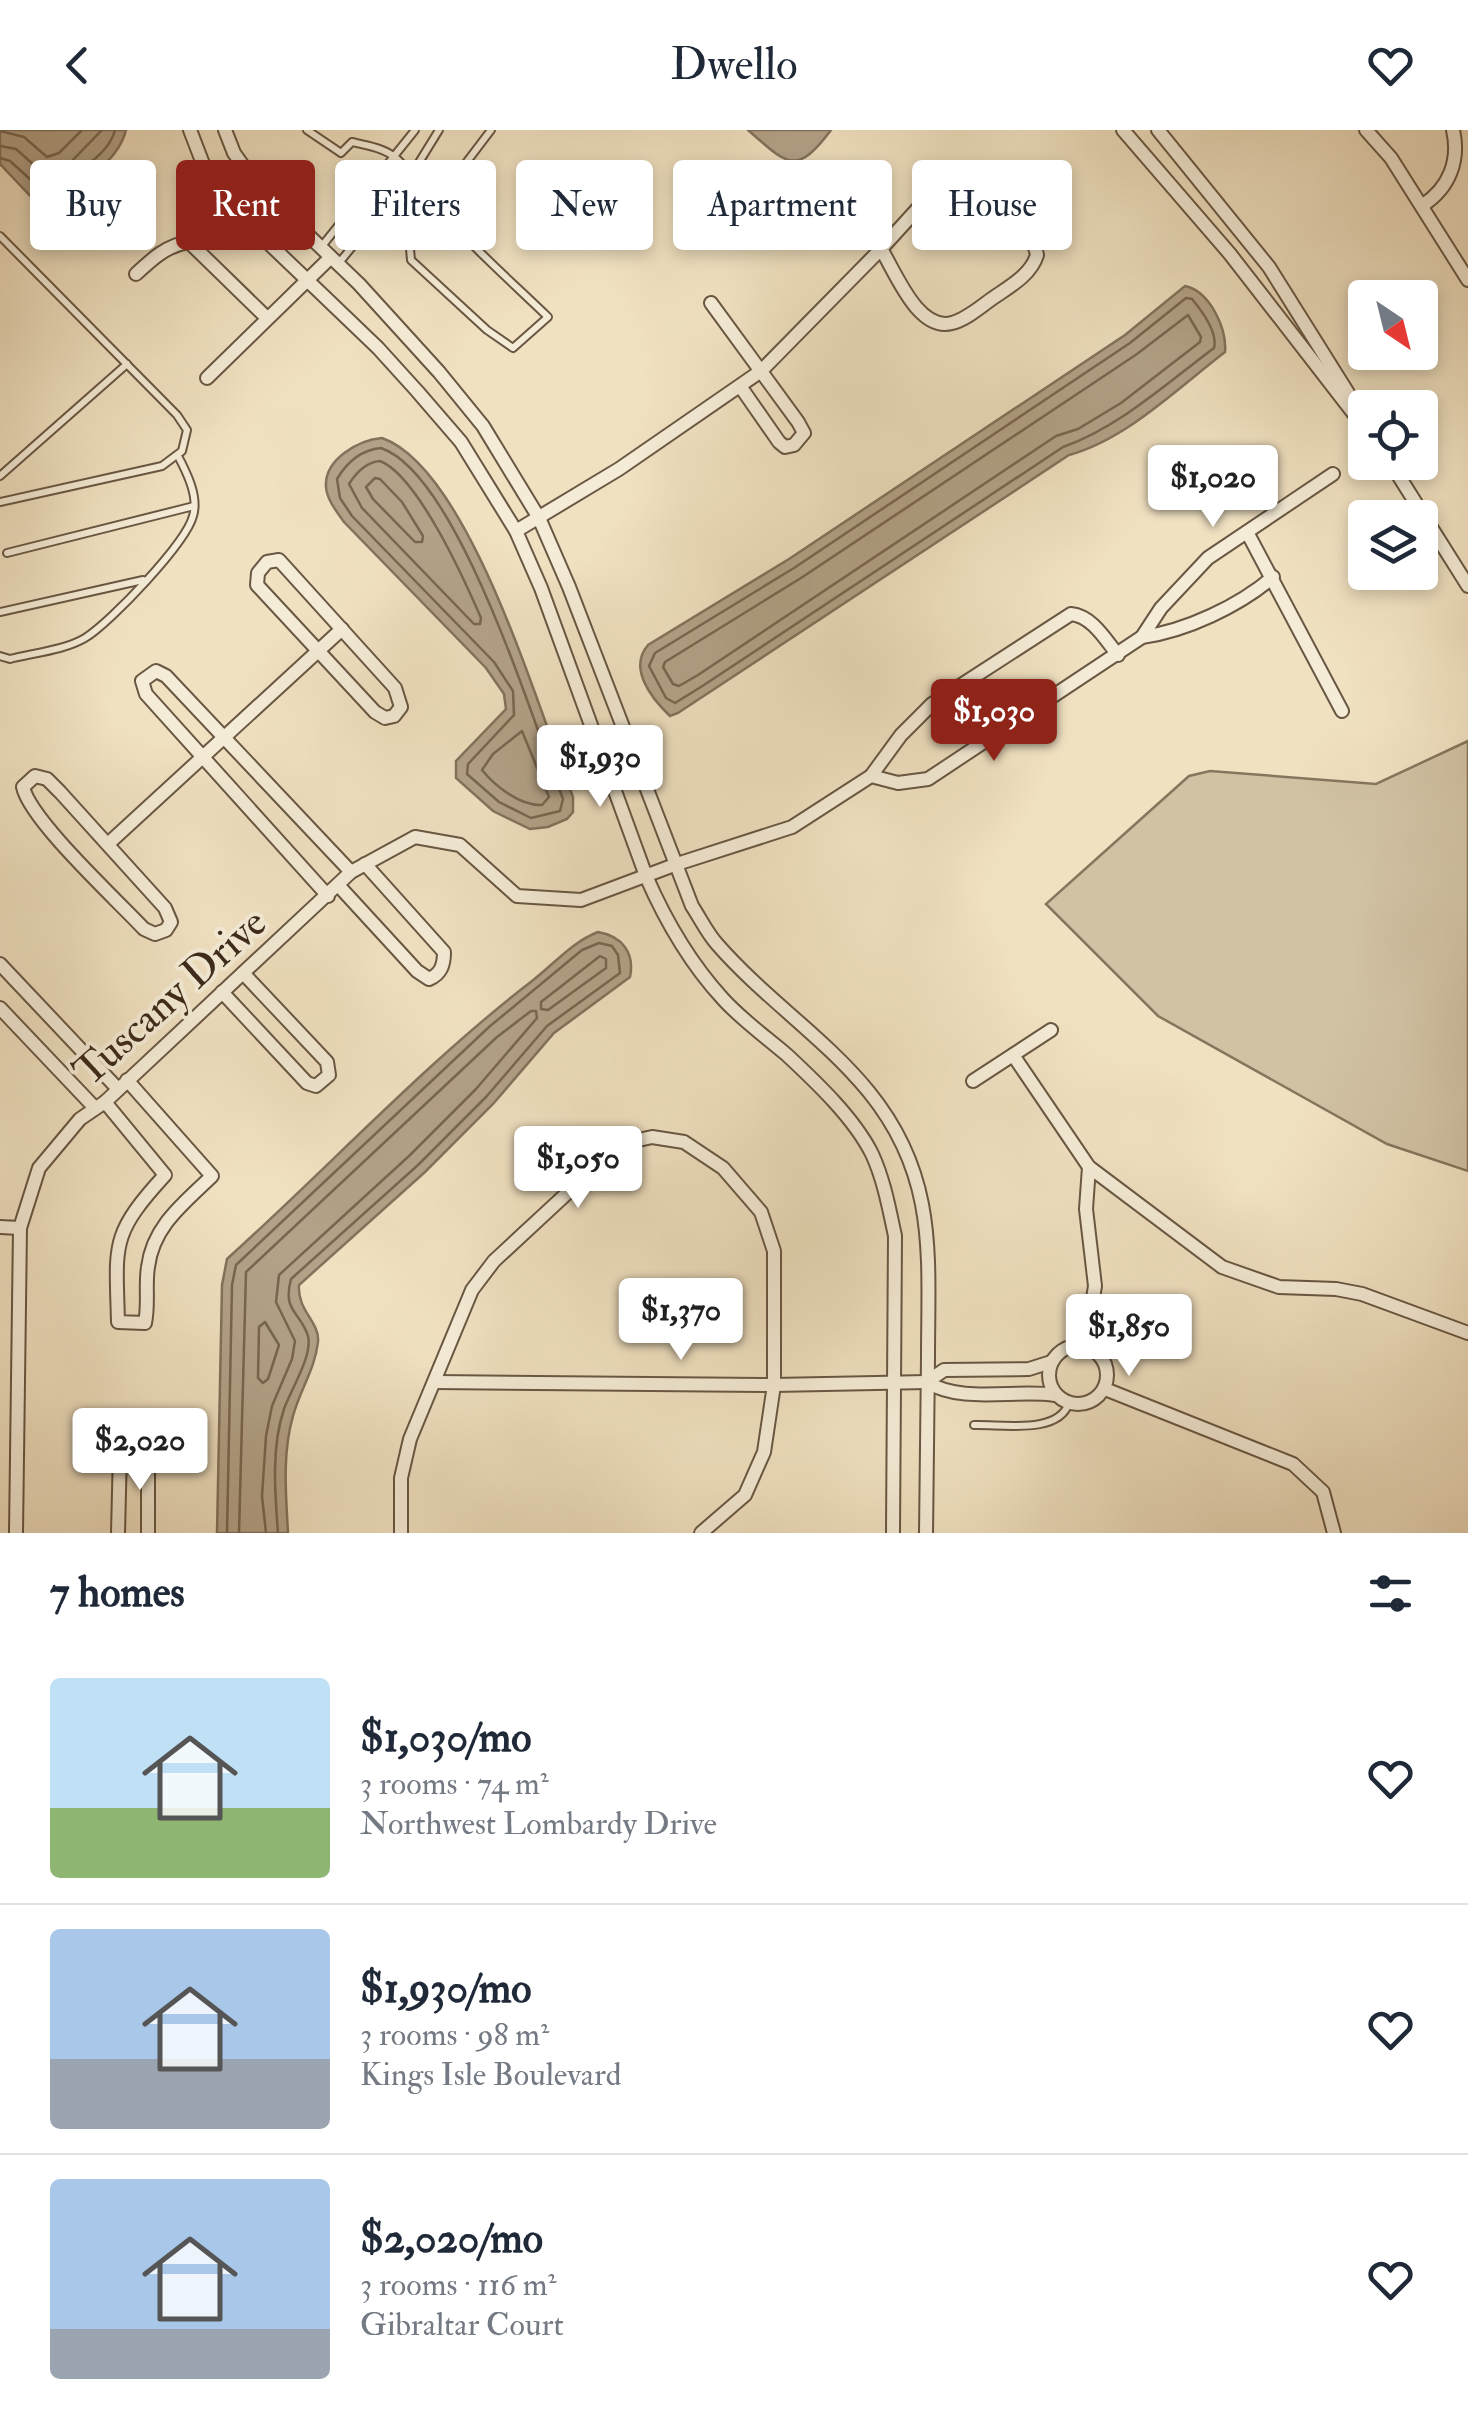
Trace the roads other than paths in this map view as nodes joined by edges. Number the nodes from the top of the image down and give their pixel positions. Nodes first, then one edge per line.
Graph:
1 (190, 130) edge
2 (224, 130) edge
3 (307, 130) edge
4 (415, 130) edge
5 (440, 130) edge
6 (491, 130) edge
7 (1123, 130) edge
8 (1158, 130) edge
9 (1366, 130) edge
10 (1453, 130) edge
11 (394, 157) junction
12 (396, 160) edge
13 (421, 160) edge
14 (469, 160) edge
15 (436, 205) joint
16 (1423, 205) junction
17 (0, 236) edge
18 (881, 249) joint
19 (336, 250) edge
20 (880, 250) edge
21 (329, 257) junction
22 (136, 274) dead end
23 (307, 280) junction
24 (1468, 280) edge
25 (711, 303) dead end
26 (267, 318) junction
27 (126, 364) junction
28 (761, 371) junction
29 (206, 378) dead end
30 (740, 386) junction
31 (1348, 397) edge
32 (1348, 403) edge
33 (178, 456) junction
34 (1334, 474) dead end
35 (0, 476) edge
36 (1401, 480) edge
37 (0, 502) edge
38 (194, 506) junction
39 (539, 518) junction
40 (516, 531) junction
41 (1247, 532) junction
42 (7, 553) dead end
43 (1273, 577) junction
44 (144, 580) junction
45 (1468, 586) edge
46 (0, 612) edge
47 (342, 629) junction
48 (1142, 637) junction
49 (317, 649) junction
50 (1118, 655) junction
51 (0, 656) edge
52 (1342, 711) dead end
53 (225, 737) junction
54 (201, 759) junction
55 (872, 776) junction
56 (109, 843) junction
57 (365, 864) junction
58 (677, 864) junction
59 (352, 872) junction
60 (646, 876) junction
61 (333, 891) junction
62 (0, 964) edge
63 (243, 973) junction
64 (222, 992) junction
65 (0, 1008) edge
66 (1052, 1030) dead end
67 (1013, 1055) junction
68 (973, 1081) dead end
69 (123, 1085) junction
70 (100, 1105) junction
71 (1089, 1167) junction
72 (0, 1227) edge
73 (20, 1228) junction
74 (1468, 1334) edge
75 (1085, 1347) junction
76 (1051, 1362) junction
77 (435, 1382) junction
78 (927, 1382) junction
79 (894, 1383) junction
80 (774, 1385) junction
81 (1104, 1388) junction
82 (1055, 1395) junction
83 (1069, 1403) junction
84 (974, 1425) dead end
85 (16, 1533) edge
86 (118, 1533) edge
87 (148, 1533) edge
88 (401, 1533) edge
89 (701, 1533) edge
90 (893, 1533) edge
91 (926, 1533) edge
92 (1334, 1533) edge

1 - 23 street
2 - 21 street
3 - 11 lane
4 - 11 lane
5 - 13 lane
6 - 14 lane
7 - 32 street
8 - 31 street
9 - 16 street
10 - 16 street
11 - 12 lane
11 - 21 lane
15 - 15 lane
16 - 24 street
17 - 27 lane
18 - 18 street
19 - 21 lane
20 - 28 street
21 - 23 street
21 - 39 street
22 - 26 street
23 - 26 street
23 - 40 street
25 - 28 street
26 - 29 street
27 - 33 lane
27 - 35 lane
28 - 30 street
28 - 30 street
30 - 39 street
33 - 37 lane
33 - 38 lane
34 - 41 street
36 - 45 street
38 - 42 lane
38 - 44 lane
39 - 40 street
39 - 58 street
40 - 60 street
41 - 43 street
41 - 48 street
43 - 48 street
43 - 52 street
44 - 46 lane
44 - 51 lane
47 - 49 street
47 - 49 street
47 - 49 street
48 - 50 street
49 - 53 street
50 - 55 street
50 - 55 street
53 - 54 street
53 - 54 street
53 - 59 street
54 - 56 street
54 - 61 street
55 - 58 street, Tuscany Drive
56 - 56 street
57 - 59 street, Tuscany Drive
57 - 60 street, Tuscany Drive
57 - 61 street
58 - 60 street, Tuscany Drive
58 - 78 street
59 - 61 street, Tuscany Drive
60 - 79 street
61 - 63 street, Tuscany Drive
62 - 69 street
63 - 64 street, Tuscany Drive
63 - 64 street
64 - 69 street, Tuscany Drive
65 - 70 street
66 - 67 street
67 - 68 street
67 - 71 street
69 - 70 street, Tuscany Drive
69 - 70 street
70 - 73 street, Tuscany Drive
71 - 74 street
71 - 75 street
72 - 73 street
73 - 85 street, Tuscany Drive
75 - 76 street
75 - 81 street
76 - 78 street
76 - 82 street
77 - 80 street
77 - 80 street
77 - 88 street
78 - 79 street
78 - 82 street
78 - 91 street
79 - 80 street
79 - 90 street
80 - 89 street
81 - 83 street
81 - 92 street
82 - 83 street
83 - 84 lane
86 - 87 street

